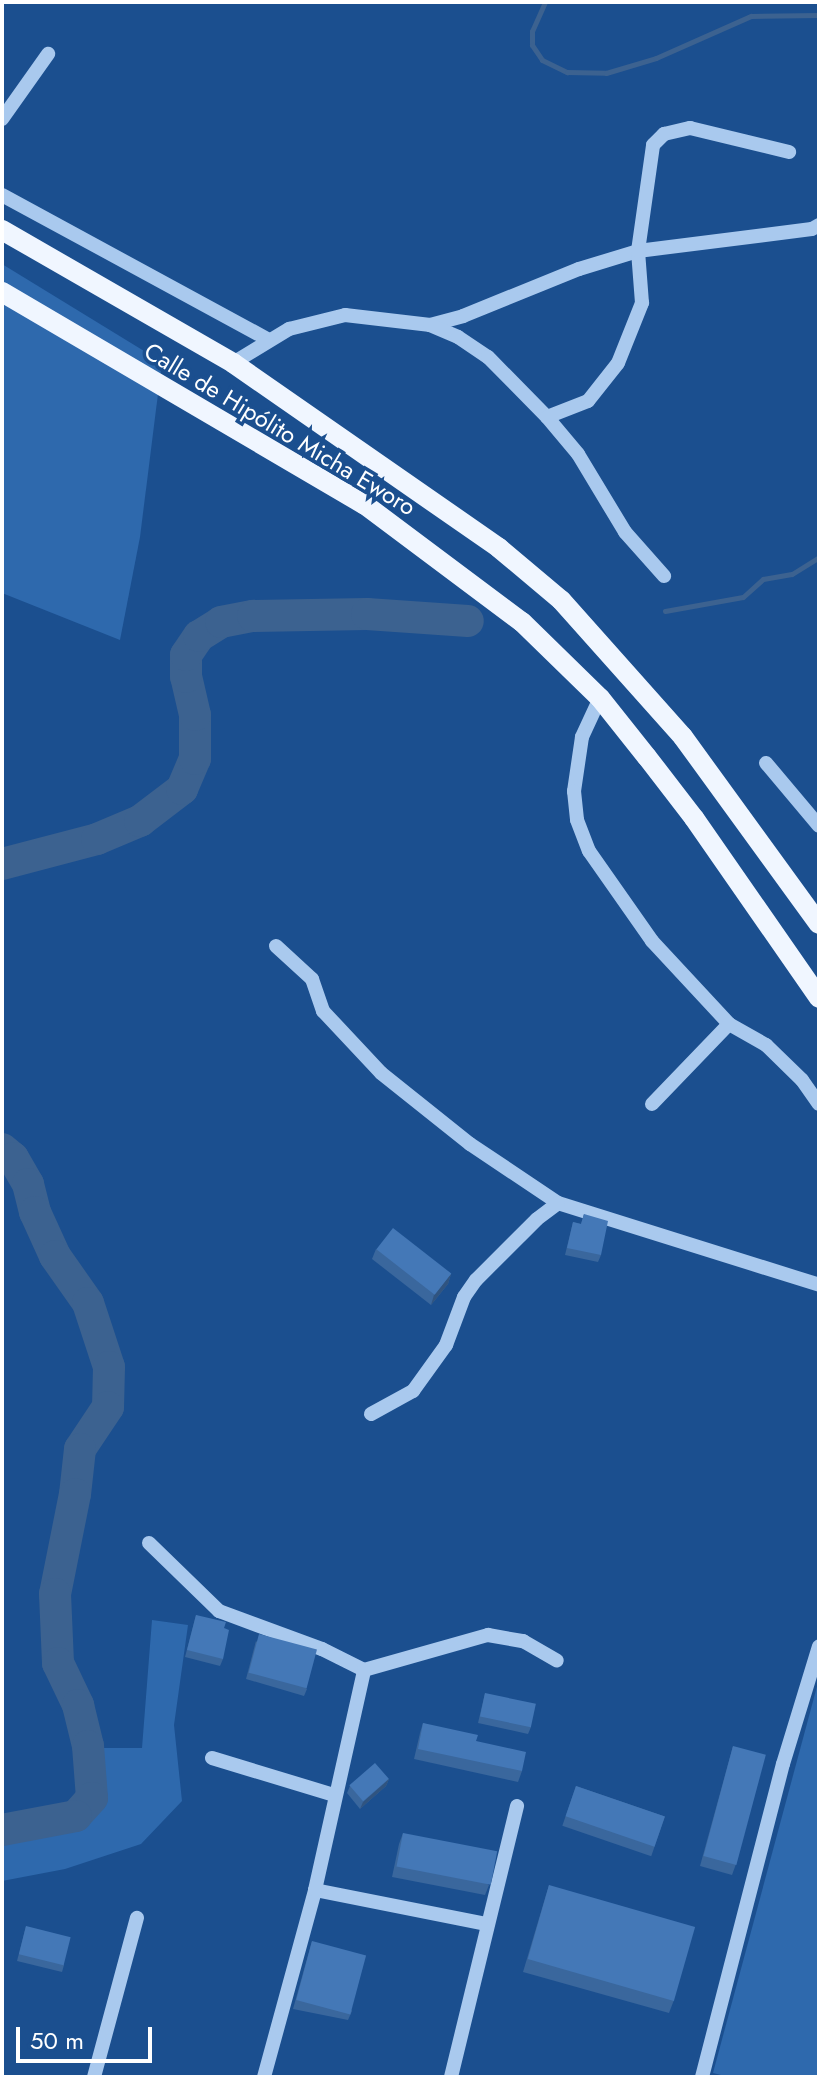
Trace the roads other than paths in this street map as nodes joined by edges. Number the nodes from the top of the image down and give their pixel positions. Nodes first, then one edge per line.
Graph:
1 (48, 54) dead end
2 (2, 119) edge
3 (789, 152) dead end
4 (2, 195) edge
5 (819, 225) edge
6 (2, 230) edge
7 (638, 251) junction
8 (2, 292) edge
9 (430, 325) junction
10 (267, 339) junction
11 (233, 363) junction
12 (547, 417) junction
13 (664, 576) dead end
14 (600, 698) junction
15 (766, 763) dead end
16 (819, 826) edge
17 (819, 924) edge
18 (276, 946) dead end
19 (819, 998) edge
20 (729, 1024) junction
21 (652, 1104) dead end
22 (819, 1104) edge
23 (558, 1203) junction
24 (819, 1285) edge
25 (371, 1414) dead end
26 (149, 1543) dead end
27 (819, 1646) edge
28 (557, 1661) dead end
29 (364, 1670) junction
30 (212, 1758) dead end
31 (334, 1795) junction
32 (517, 1806) dead end
33 (315, 1890) junction
34 (137, 1918) dead end
35 (486, 1924) junction
36 (94, 2077) edge
37 (264, 2077) edge
38 (451, 2077) edge
39 (702, 2077) edge

1 - 2 street
3 - 7 street
4 - 10 street
5 - 7 street
6 - 11 main road, Calle de Hipólito Micha Eworo
7 - 9 street
7 - 12 street
8 - 14 main road, Calle de Hipólito Micha Eworo
9 - 10 street
9 - 12 street
10 - 11 street
11 - 17 main road, Calle de Hipólito Micha Eworo
12 - 13 street
14 - 19 main road, Calle de Hipólito Micha Eworo
14 - 20 street
15 - 16 street
18 - 23 street
20 - 21 street
20 - 22 street
23 - 24 street
23 - 25 street
26 - 29 street
27 - 39 street
28 - 29 street
29 - 31 street
30 - 31 street
31 - 33 street
32 - 35 street
33 - 35 street
33 - 37 street
34 - 36 street
35 - 38 street

